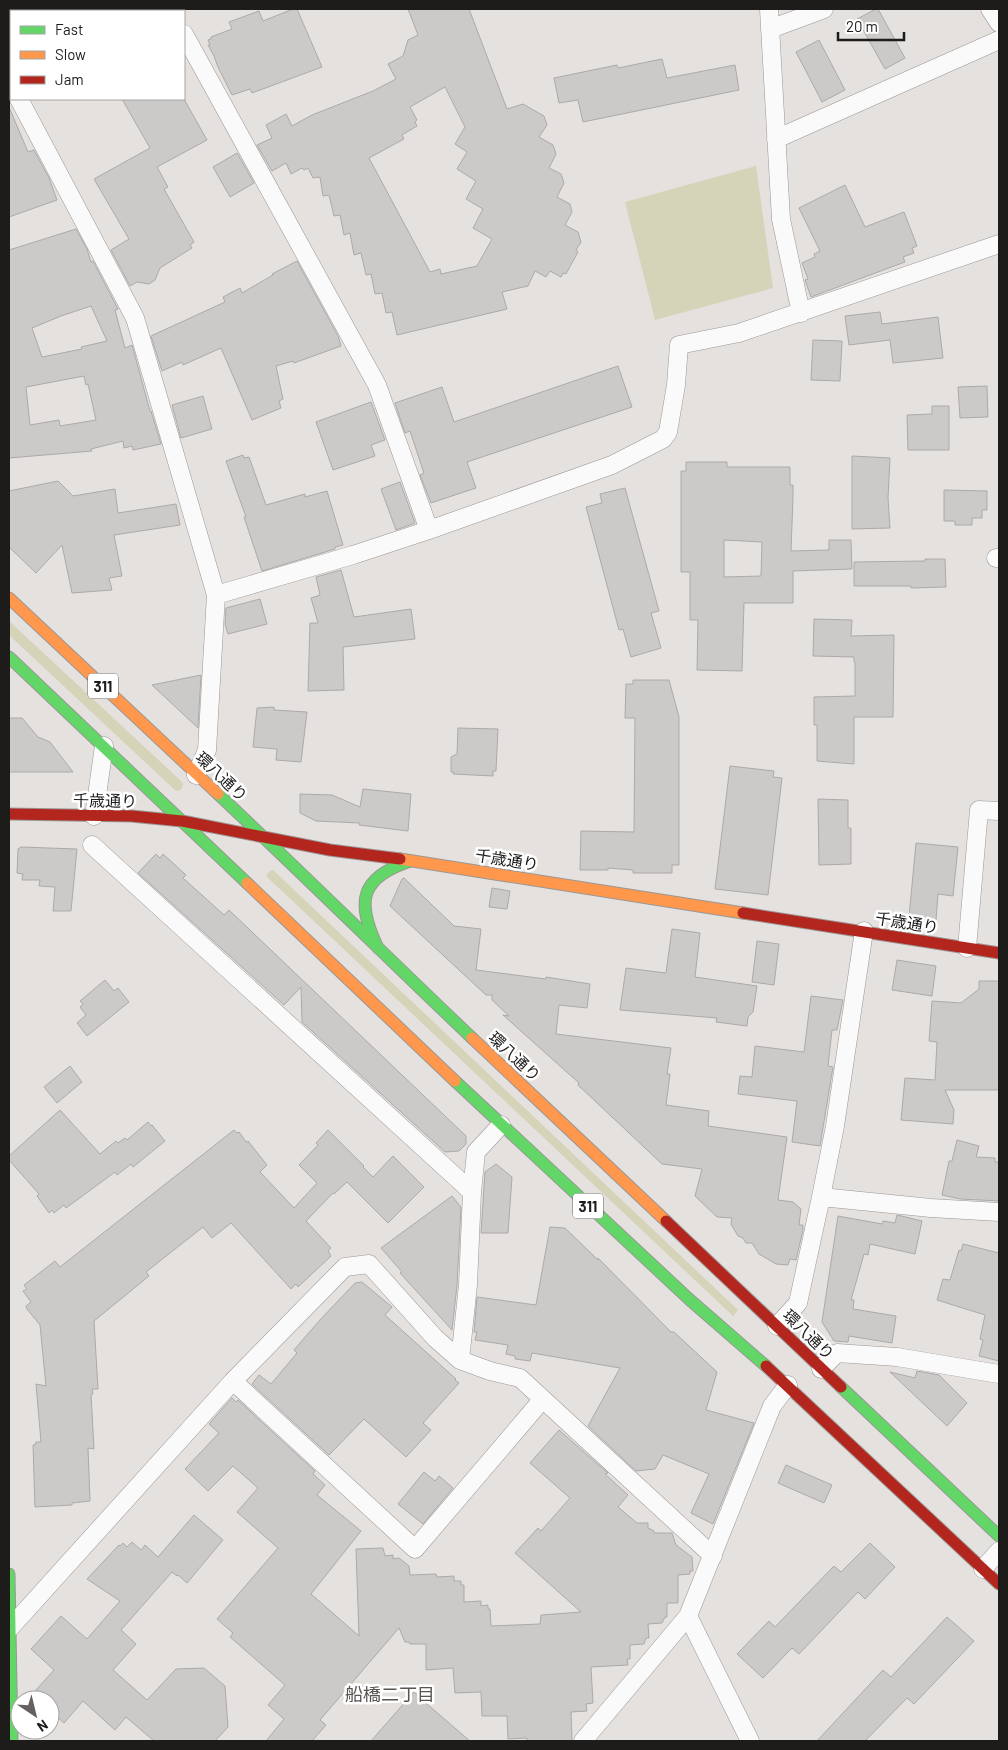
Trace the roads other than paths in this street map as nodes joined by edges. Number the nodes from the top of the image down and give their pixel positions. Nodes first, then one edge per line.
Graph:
1 (769, 9) edge
2 (824, 9) edge
3 (990, 9) edge
4 (999, 23) edge
5 (770, 29) junction
6 (185, 36) edge
7 (999, 40) edge
8 (20, 100) edge
9 (776, 139) junction
10 (999, 244) edge
11 (801, 313) junction
12 (430, 530) junction
13 (216, 595) junction
14 (9, 598) edge
15 (9, 657) edge
16 (104, 746) junction
17 (196, 775) junction
18 (999, 811) edge
19 (9, 814) edge
20 (94, 816) junction
21 (182, 821) junction
22 (260, 836) junction
23 (92, 845) dead end
24 (412, 860) junction
25 (864, 931) junction
26 (967, 948) junction
27 (379, 950) junction
28 (999, 953) edge
29 (501, 1125) junction
30 (472, 1192) junction
31 (821, 1197) junction
32 (999, 1212) edge
33 (777, 1326) junction
34 (460, 1360) junction
35 (821, 1369) junction
36 (999, 1374) edge
37 (233, 1381) junction
38 (788, 1385) junction
39 (542, 1400) junction
40 (999, 1536) edge
41 (999, 1551) edge
42 (714, 1556) junction
43 (983, 1569) junction
44 (9, 1574) edge
45 (999, 1584) edge
46 (688, 1616) junction
47 (10, 1638) edge
48 (12, 1741) edge
49 (584, 1741) edge
50 (750, 1741) edge

1 - 5 street
2 - 5 street
3 - 4 street
5 - 9 street
6 - 12 street
7 - 9 street
8 - 13 street
9 - 11 street
10 - 11 street
11 - 12 street
12 - 13 street
13 - 17 street
14 - 17 main road, 環八通り / 311
15 - 16 main road, 311
16 - 20 street
16 - 21 main road, 311
17 - 22 main road, 環八通り / 311
18 - 26 street
19 - 20 main road, 千歳通り
20 - 21 main road, 千歳通り
21 - 22 main road, 千歳通り
21 - 29 main road, 311
22 - 24 main road, 千歳通り
22 - 27 main road, 環八通り / 311
23 - 30 street
24 - 25 main road, 千歳通り
24 - 27 main road
25 - 26 main road, 千歳通り
25 - 31 street
26 - 28 main road, 千歳通り
27 - 33 main road, 環八通り / 311
29 - 30 street
29 - 38 main road, 311
30 - 34 street
31 - 32 street
31 - 33 street
33 - 35 main road, 環八通り / 311
34 - 37 street
34 - 39 street
35 - 36 street
35 - 40 main road, 環八通り / 311
37 - 39 street
37 - 47 street
38 - 42 street
38 - 43 main road, 311
39 - 42 street
41 - 43 street
42 - 46 street
43 - 45 main road, 311
44 - 47 main road
46 - 49 street
46 - 50 street
47 - 48 main road

